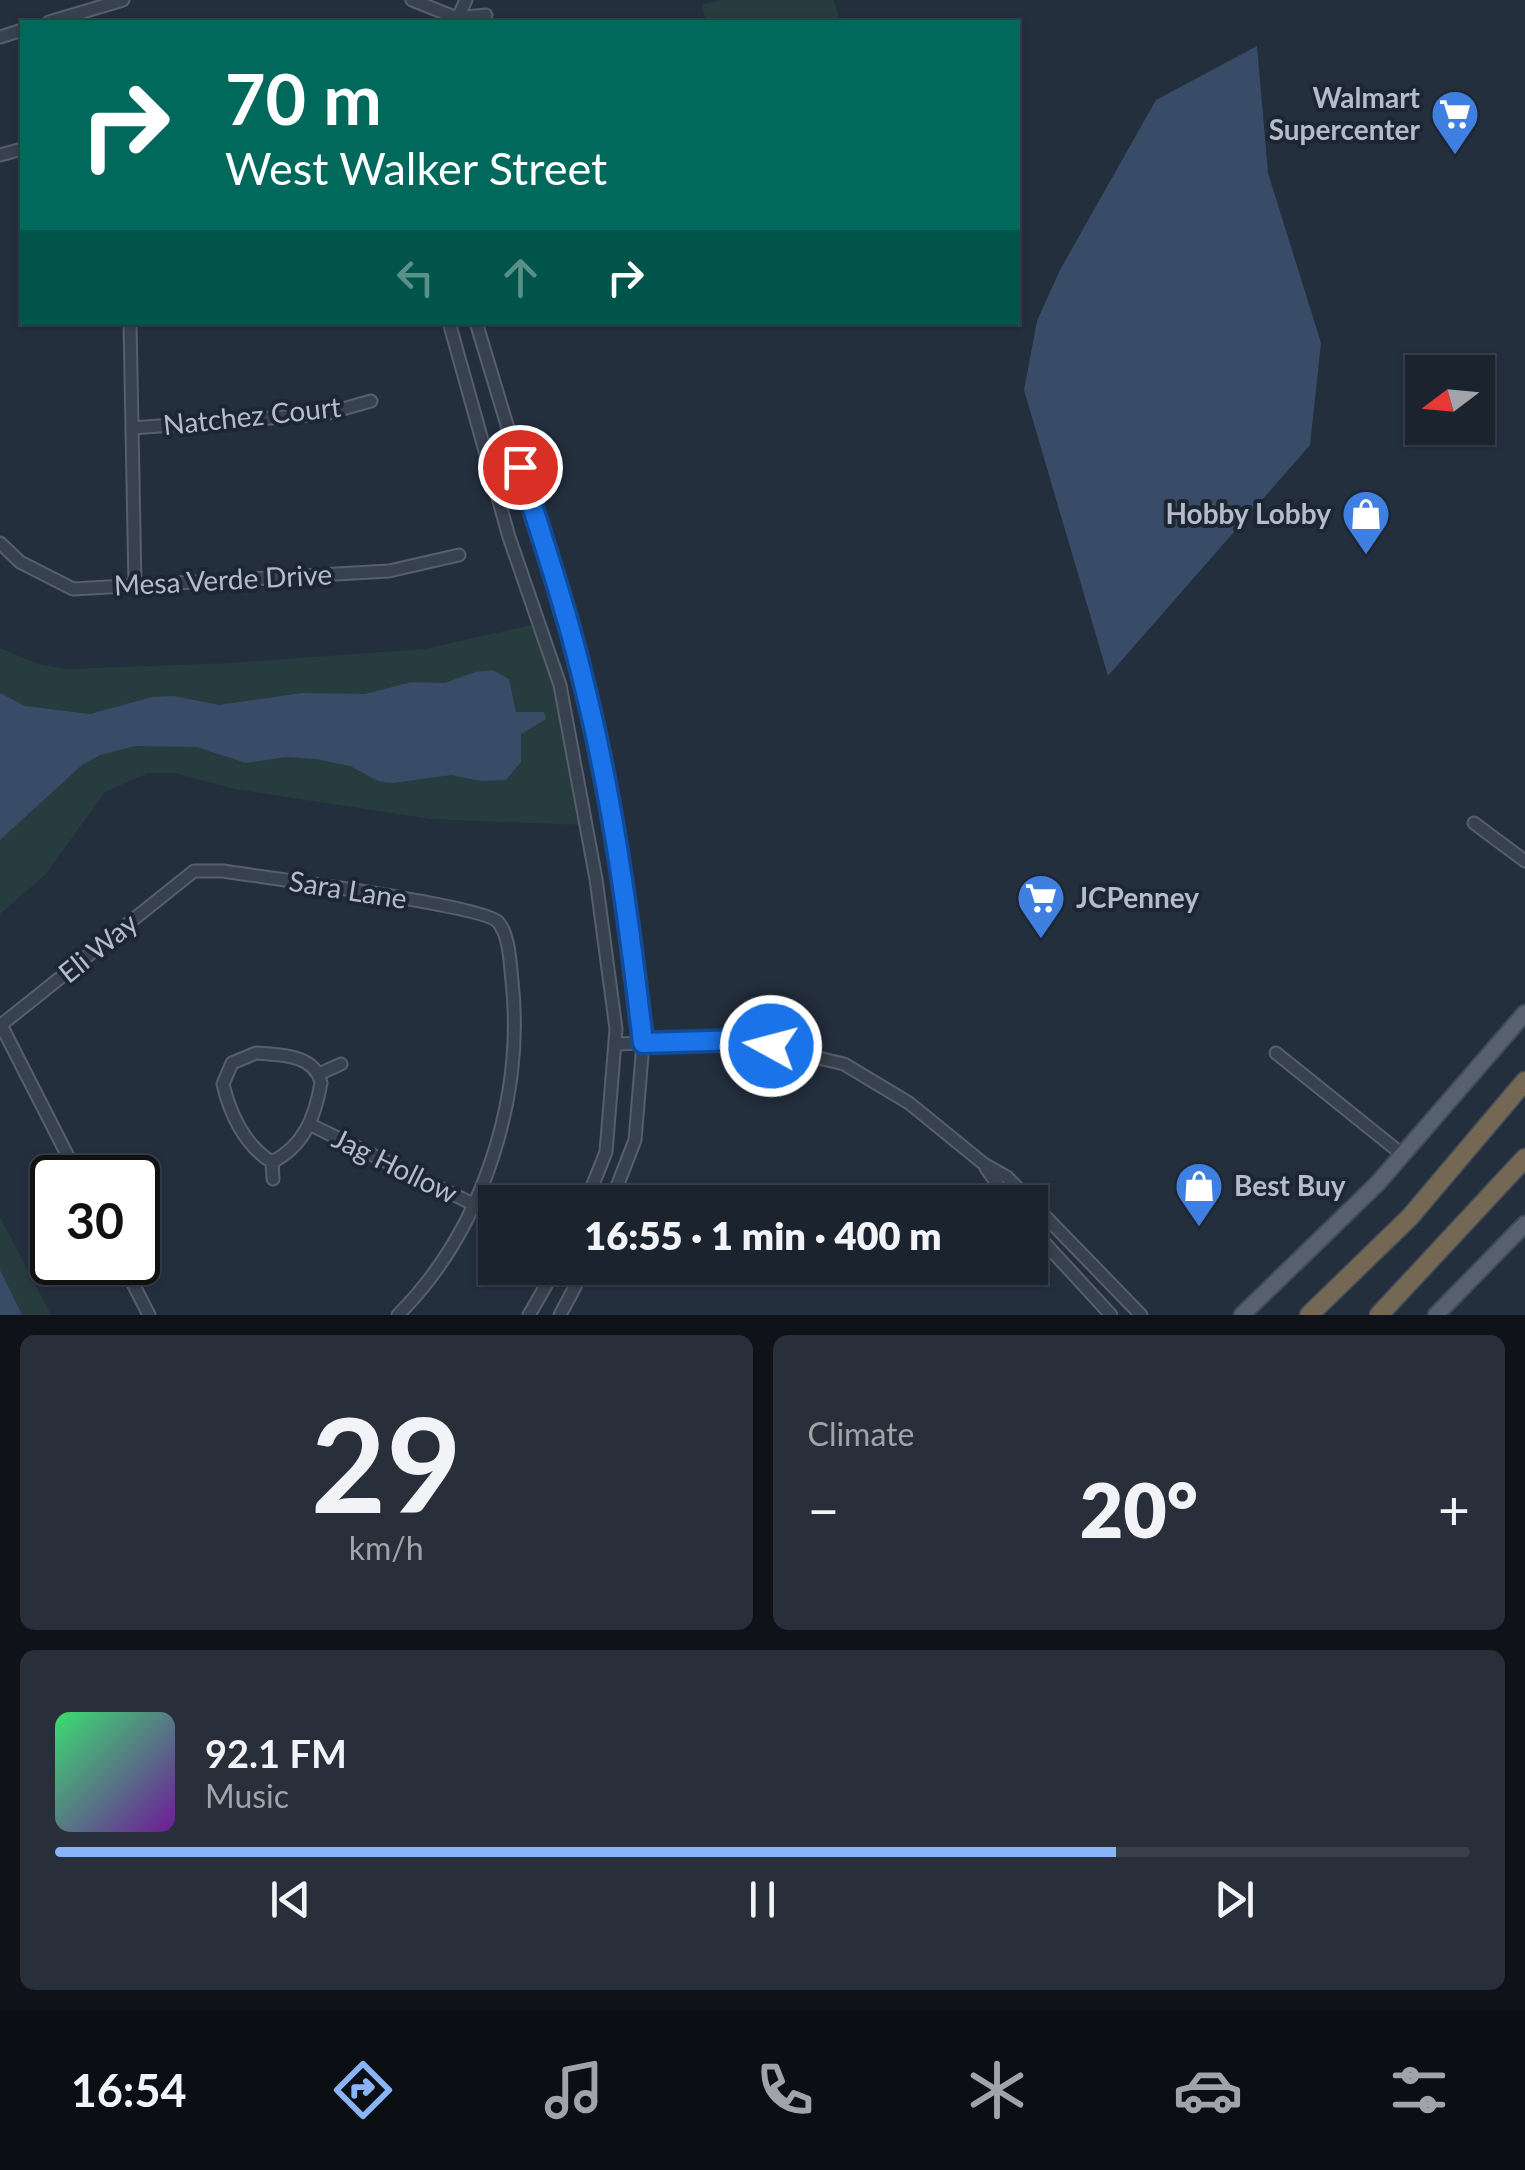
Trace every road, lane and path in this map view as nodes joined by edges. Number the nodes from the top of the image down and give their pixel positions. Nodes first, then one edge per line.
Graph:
1 (123, 0) edge
2 (412, 0) edge
3 (469, 0) edge
4 (494, 0) edge
5 (82, 18) edge
6 (485, 19) edge
7 (457, 20) edge
8 (130, 325) edge
9 (450, 325) edge
10 (477, 325) edge
11 (371, 401) dead end
12 (132, 428) junction
13 (0, 543) edge
14 (459, 554) dead end
15 (135, 586) junction
16 (1474, 823) dead end
17 (1525, 861) edge
18 (194, 870) joint
19 (1525, 1013) edge
20 (1, 1025) edge
21 (643, 1043) junction
22 (615, 1044) junction
23 (1276, 1052) dead end
24 (341, 1064) dead end
25 (319, 1074) junction
26 (1525, 1081) edge
27 (309, 1124) junction
28 (67, 1155) edge
29 (1403, 1155) junction
30 (1525, 1158) edge
31 (272, 1162) junction
32 (984, 1164) junction
33 (273, 1179) dead end
34 (593, 1185) edge
35 (617, 1185) edge
36 (998, 1185) edge
37 (477, 1206) junction
38 (1525, 1224) edge
39 (1048, 1247) edge
40 (134, 1285) edge
41 (546, 1285) edge
42 (576, 1285) edge
43 (149, 1315) edge
44 (398, 1315) edge
45 (529, 1315) edge
46 (560, 1315) edge
47 (1111, 1315) edge
48 (1141, 1315) edge
49 (1242, 1315) edge
50 (1310, 1315) edge
51 (1380, 1315) edge
52 (1436, 1315) edge

1 - 5 street
2 - 7 street
3 - 6 street
3 - 7 street
4 - 6 street
6 - 7 street
8 - 12 street
9 - 22 street
10 - 21 street
11 - 12 street, Natchez Court
12 - 15 street
13 - 15 street, Mesa Verde Drive
14 - 15 street, Mesa Verde Drive
16 - 17 street
18 - 20 street, Eli Way
18 - 37 street, Sara Lane
19 - 29 main road
20 - 28 street
21 - 22 street
21 - 32 street
21 - 35 street
22 - 34 street
23 - 29 street
24 - 25 street
25 - 27 street, Jag Hollow
25 - 31 street
26 - 50 highway
27 - 31 street, Jag Hollow
27 - 37 street, Jag Hollow
29 - 49 main road
30 - 51 highway
31 - 33 street
32 - 36 street
32 - 48 street
37 - 44 street
38 - 52 main road
39 - 47 street
40 - 43 street
41 - 45 street
42 - 46 street

